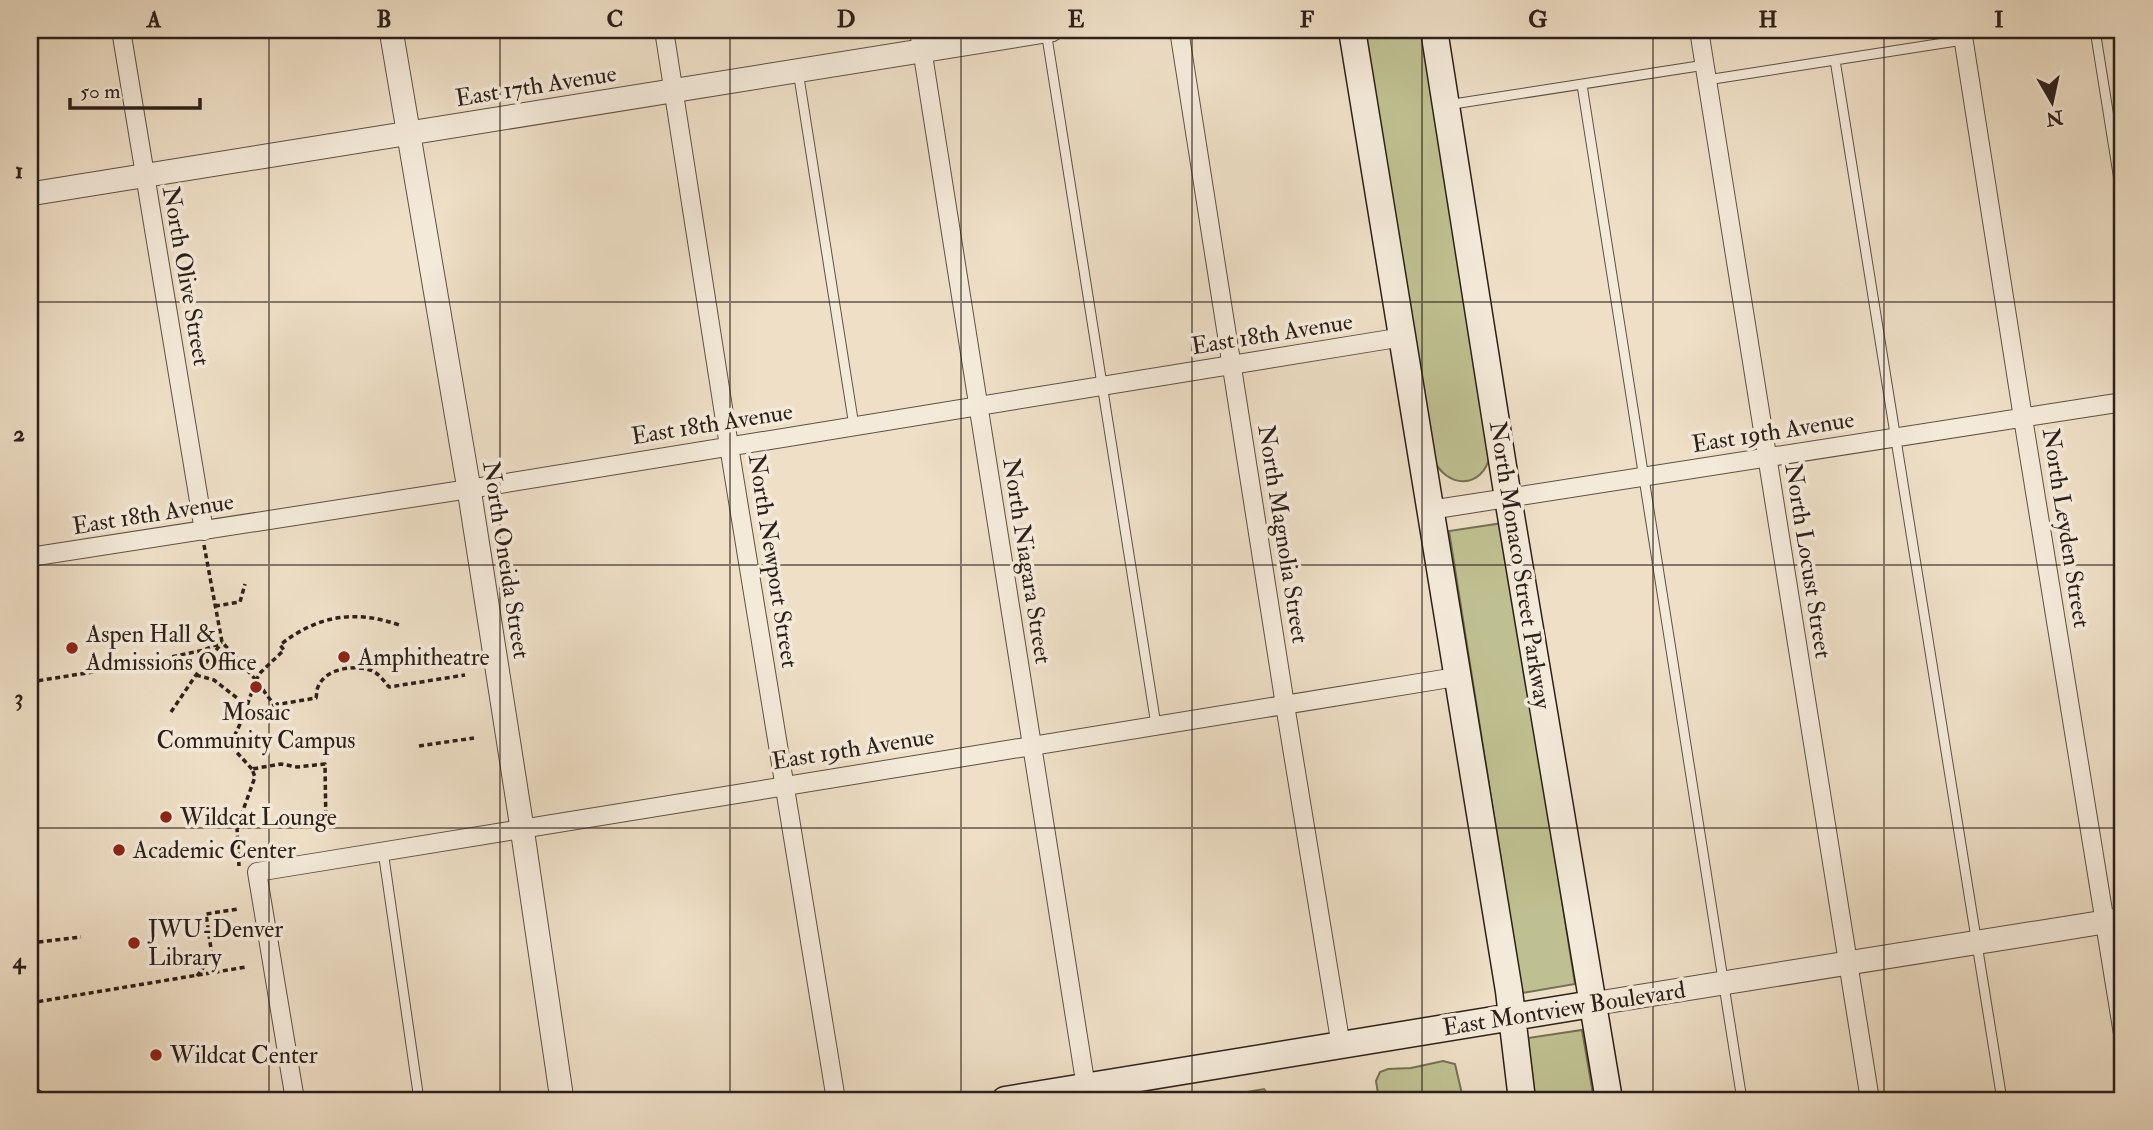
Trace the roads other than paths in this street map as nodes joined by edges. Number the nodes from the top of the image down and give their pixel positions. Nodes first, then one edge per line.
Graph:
1 (121, 30) edge
2 (391, 30) edge
3 (664, 30) edge
4 (1047, 30) edge
5 (1179, 30) edge
6 (1352, 30) edge
7 (1434, 30) edge
8 (1699, 30) edge
9 (2095, 30) edge
10 (1963, 35) edge
11 (921, 40) edge
12 (1835, 61) junction
13 (798, 70) junction
14 (1706, 73) junction
15 (1581, 85) junction
16 (674, 90) junction
17 (1446, 105) junction
18 (408, 133) junction
19 (144, 175) junction
20 (30, 194) edge
21 (2123, 205) edge
22 (1403, 337) junction
23 (1231, 365) junction
24 (1102, 386) junction
25 (2123, 402) edge
26 (977, 406) junction
27 (2023, 418) junction
28 (854, 426) junction
29 (1895, 438) junction
30 (729, 446) junction
31 (1767, 458) junction
32 (1643, 477) junction
33 (469, 489) junction
34 (1508, 498) junction
35 (1430, 510) junction
36 (204, 538) junction
37 (30, 557) edge
38 (1457, 677) junction
39 (1285, 705) junction
40 (1156, 725) junction
41 (1032, 745) junction
42 (784, 785) junction
43 (522, 828) junction
44 (383, 851) junction
45 (2115, 920) edge
46 (1977, 942) junction
47 (1848, 962) junction
48 (1723, 983) junction
49 (1592, 1004) junction
50 (1513, 1019) junction
51 (2123, 1034) edge
52 (1341, 1046) junction
53 (1087, 1094) edge
54 (295, 1100) edge
55 (419, 1100) edge
56 (562, 1100) edge
57 (836, 1100) edge
58 (1005, 1100) edge
59 (1522, 1100) edge
60 (1609, 1100) edge
61 (1742, 1100) edge
62 (1870, 1100) edge
63 (2001, 1100) edge

1 - 19 street, North Olive Street
2 - 18 street, North Oneida Street
3 - 16 street, North Newport Street
4 - 11 street, East 17th Avenue
4 - 24 lane
5 - 23 street, North Magnolia Street
6 - 22 main road
7 - 17 main road, North Monaco Street Parkway
8 - 14 street, North Locust Street
9 - 21 lane
10 - 12 lane
10 - 27 street, North Leyden Street
11 - 13 street, East 17th Avenue
11 - 26 street, North Niagara Street
12 - 14 lane
12 - 29 lane
13 - 16 street, East 17th Avenue
13 - 28 lane
14 - 15 lane
14 - 31 street, North Locust Street
15 - 17 lane
15 - 32 lane
16 - 18 street, East 17th Avenue
16 - 30 street, North Newport Street
17 - 34 main road, North Monaco Street Parkway
18 - 19 street, East 17th Avenue
18 - 33 street, North Oneida Street
19 - 20 street, East 17th Avenue
19 - 36 street, North Olive Street
22 - 23 street, East 18th Avenue
22 - 35 main road
23 - 24 street, East 18th Avenue
23 - 39 street, North Magnolia Street
24 - 26 street, East 18th Avenue
24 - 40 lane
25 - 27 street, East 19th Avenue
26 - 28 street, East 18th Avenue
26 - 41 street, North Niagara Street
27 - 29 street, East 19th Avenue
27 - 45 street, North Leyden Street
28 - 30 street, East 18th Avenue
29 - 31 street, East 19th Avenue
29 - 46 lane
30 - 33 street, East 18th Avenue
30 - 42 street, North Newport Street
31 - 32 street, East 19th Avenue
31 - 47 street, North Locust Street
32 - 34 street, East 19th Avenue
32 - 48 lane
33 - 36 street, East 18th Avenue
33 - 43 street, North Oneida Street
34 - 35 street, East 19th Avenue
34 - 49 main road, North Monaco Street Parkway
35 - 38 main road
36 - 37 street, East 18th Avenue
38 - 39 street, East 19th Avenue
38 - 50 main road
39 - 40 street, East 19th Avenue
39 - 52 street, North Magnolia Street
40 - 41 street, East 19th Avenue
41 - 42 street, East 19th Avenue
41 - 53 street, North Niagara Street
42 - 43 street, East 19th Avenue
42 - 57 street, North Newport Street
43 - 44 street, East 19th Avenue
43 - 56 street, North Oneida Street
44 - 54 street, East 19th Avenue
44 - 55 lane
45 - 46 street, East Montview Boulevard
45 - 51 street, North Leyden Street
46 - 47 street, East Montview Boulevard
46 - 63 lane
47 - 48 street, East Montview Boulevard
47 - 62 street, North Locust Street
48 - 49 street, East Montview Boulevard
48 - 61 lane
49 - 50 main road, East Montview Boulevard
49 - 60 main road, North Monaco Street Parkway
50 - 52 main road, East Montview Boulevard
50 - 59 main road
52 - 53 main road, East Montview Boulevard
53 - 58 main road, East Montview Boulevard

